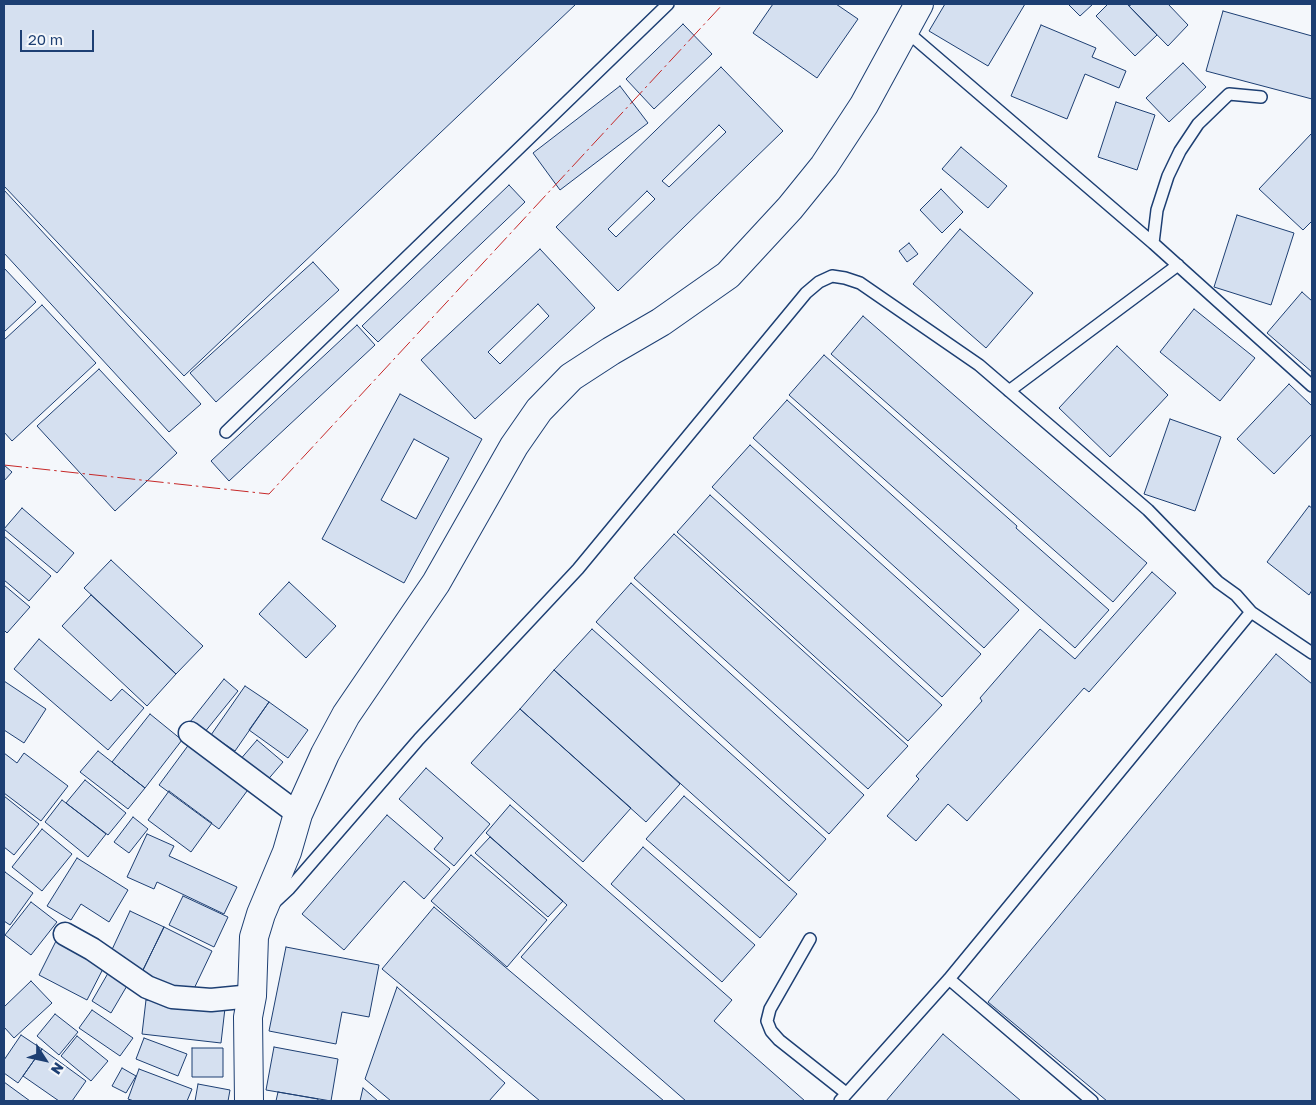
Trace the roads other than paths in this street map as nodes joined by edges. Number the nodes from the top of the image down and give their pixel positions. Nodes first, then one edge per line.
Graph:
1 (668, 4) edge
2 (919, 4) edge
3 (906, 30) junction
4 (1261, 97) dead end
5 (1153, 243) junction
6 (1178, 265) junction
7 (1312, 386) edge
8 (1009, 391) junction
9 (226, 432) dead end
10 (1251, 612) junction
11 (1312, 653) edge
12 (190, 733) dead end
13 (298, 814) junction
14 (261, 914) junction
15 (65, 934) dead end
16 (810, 939) dead end
17 (949, 979) junction
18 (252, 996) junction
19 (843, 1097) edge
20 (249, 1101) edge
21 (1092, 1101) edge

1 - 9 lane
2 - 3 street
3 - 5 lane
3 - 13 street
4 - 5 lane
5 - 6 lane
6 - 7 lane
6 - 8 lane
8 - 10 lane
8 - 14 lane
10 - 11 lane
10 - 17 lane
12 - 13 street
13 - 14 street
14 - 18 street
15 - 18 street
16 - 19 lane
17 - 19 lane
17 - 21 lane
18 - 20 street

